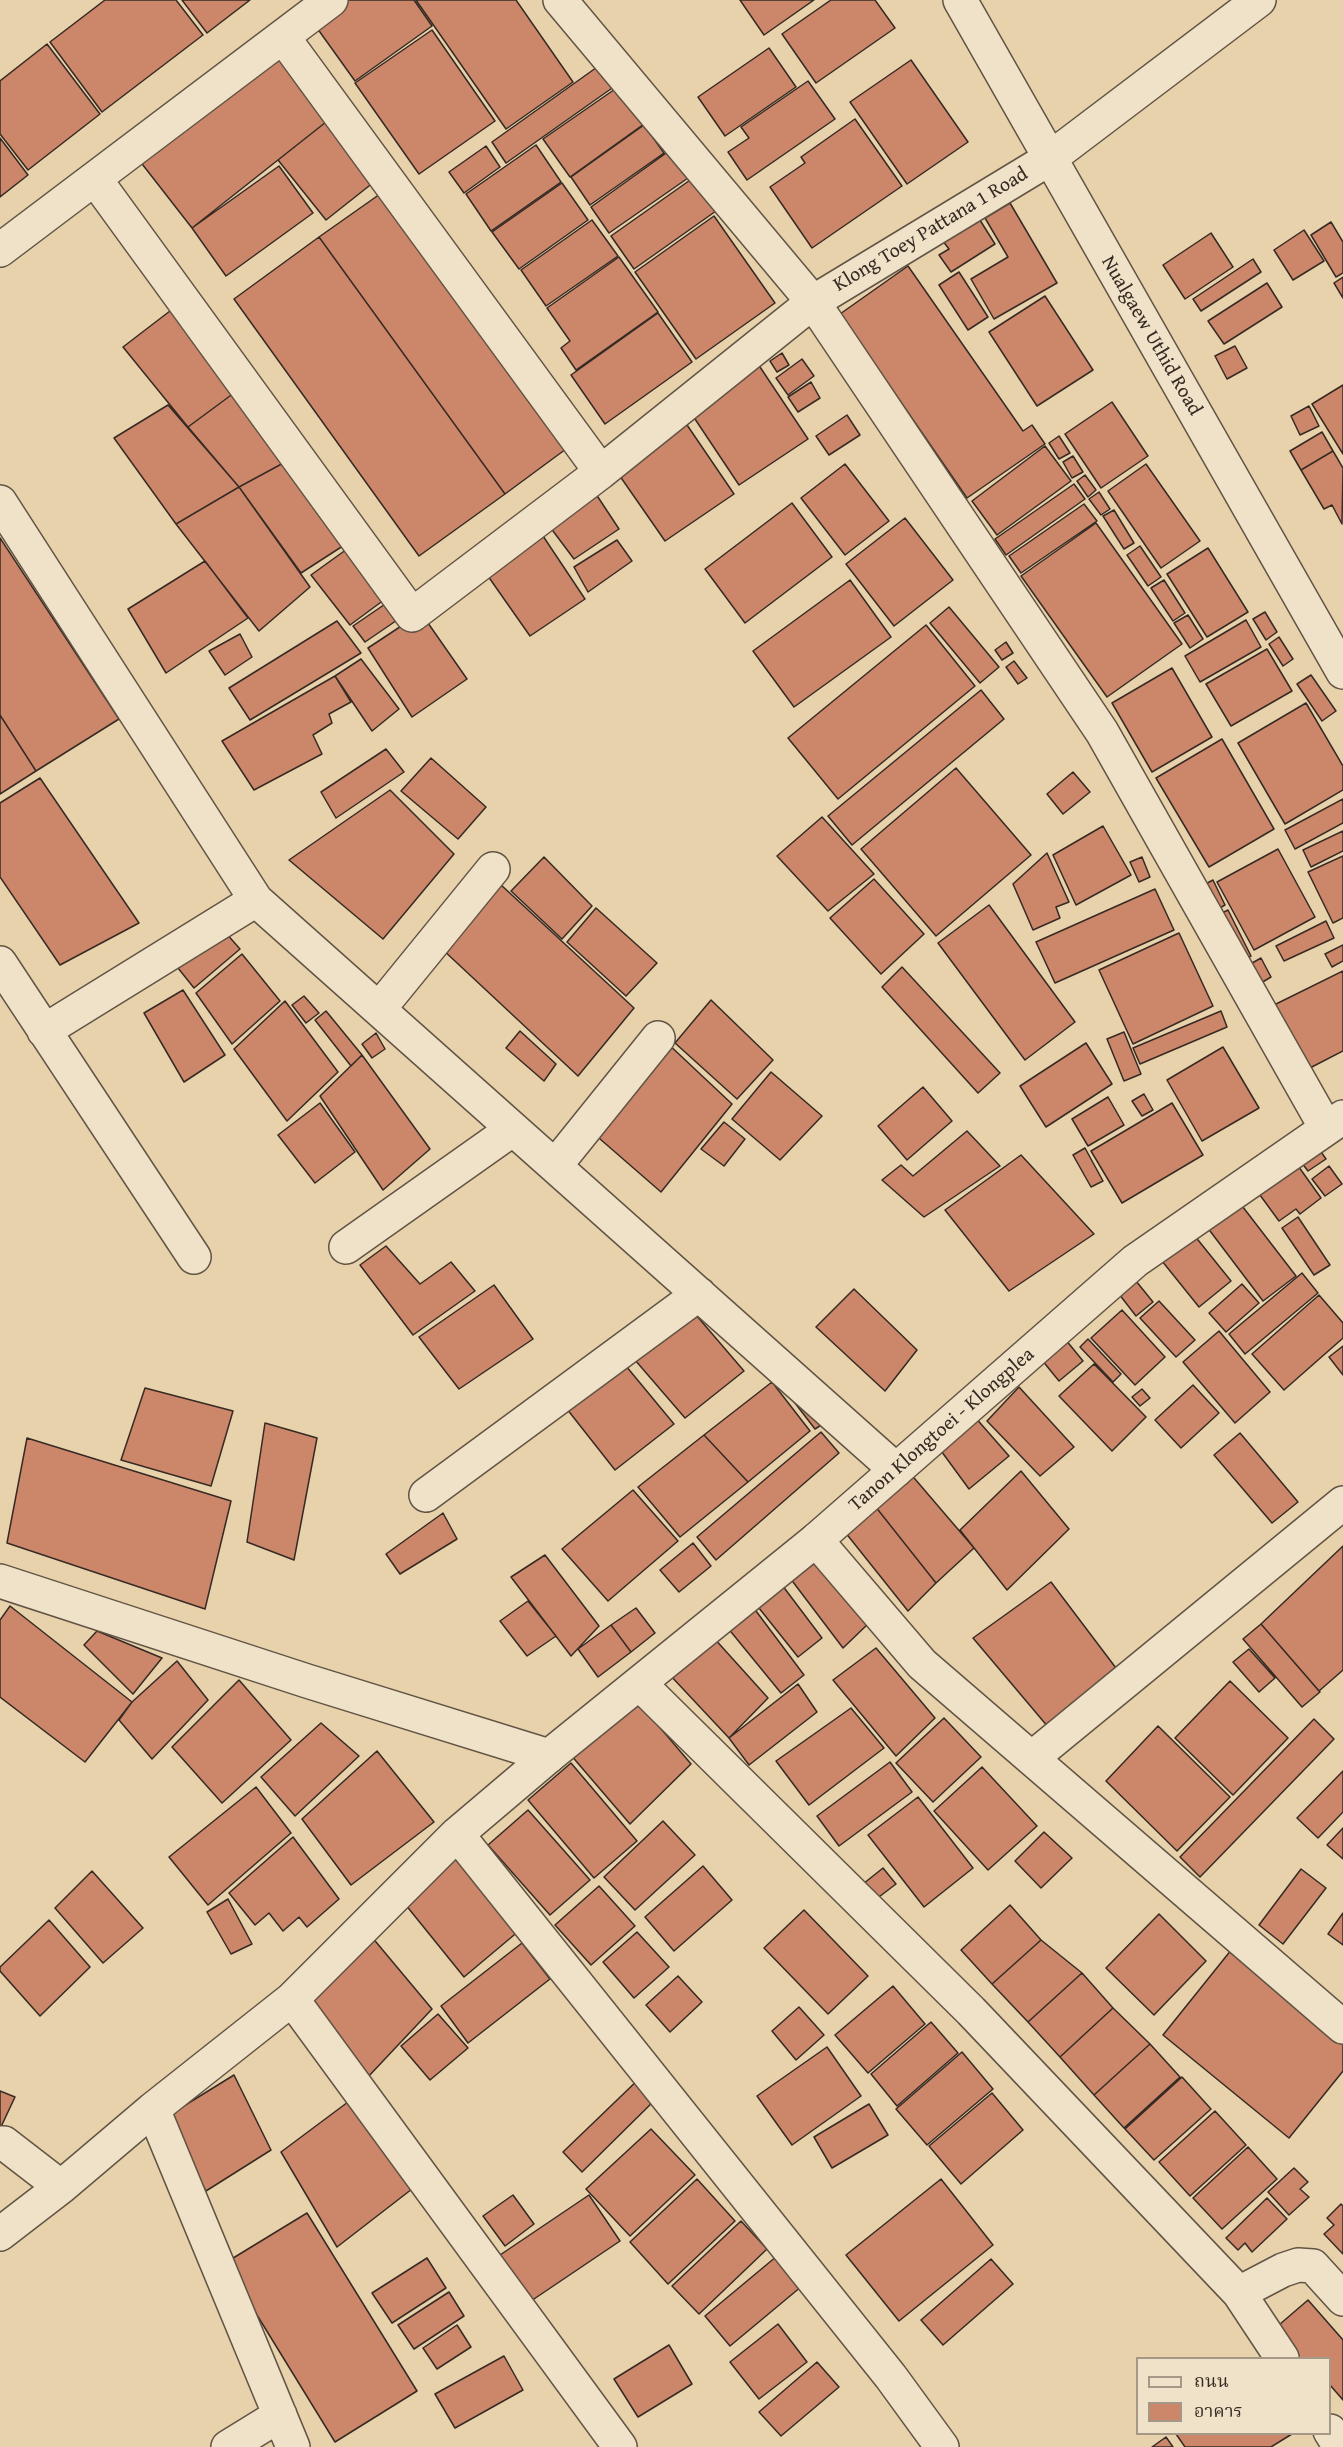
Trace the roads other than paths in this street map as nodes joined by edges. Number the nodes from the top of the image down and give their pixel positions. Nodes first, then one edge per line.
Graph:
1 (331, 0) edge
2 (560, 0) edge
3 (960, 0) edge
4 (1259, 0) edge
5 (283, 37) junction
6 (1049, 159) junction
7 (95, 179) junction
8 (0, 250) edge
9 (813, 302) junction
10 (602, 472) junction
11 (0, 502) edge
12 (1343, 672) edge
13 (493, 869) dead end
14 (256, 900) junction
15 (0, 963) edge
16 (379, 1009) junction
17 (44, 1031) junction
18 (657, 1038) dead end
19 (1334, 1123) edge
20 (513, 1128) junction
21 (555, 1166) junction
22 (346, 1247) dead end
23 (194, 1257) dead end
24 (699, 1294) junction
25 (896, 1470) junction
26 (426, 1495) dead end
27 (1343, 1503) edge
28 (816, 1540) junction
29 (1, 1582) edge
30 (640, 1684) junction
31 (549, 1756) junction
32 (1032, 1758) junction
33 (457, 1834) junction
34 (292, 1999) junction
35 (1343, 2026) edge
36 (153, 2109) junction
37 (0, 2143) edge
38 (61, 2187) junction
39 (0, 2234) edge
40 (1239, 2293) junction
41 (1343, 2299) edge
42 (1281, 2357) edge
43 (279, 2415) junction
44 (1331, 2434) edge
45 (228, 2447) edge
46 (294, 2447) edge
47 (620, 2447) edge
48 (942, 2447) edge
49 (1340, 2447) edge

1 - 5 street
2 - 9 street
3 - 6 street, Nualgaew Uthid Road
4 - 6 street, Klong Toey Pattana 1 Road
5 - 7 street
5 - 10 street
6 - 9 street, Klong Toey Pattana 1 Road
6 - 12 street, Nualgaew Uthid Road
7 - 8 street
7 - 10 street, Klong Toey Pattana 1 Road
9 - 10 street, Klong Toey Pattana 1 Road
9 - 19 street
11 - 14 street
13 - 16 street
14 - 16 street
14 - 17 street
15 - 17 street
16 - 20 street
17 - 23 street
18 - 21 street
19 - 25 street, Tanon Klongtoei - Klongplea
20 - 21 street
20 - 22 street
21 - 24 street
24 - 25 street
24 - 26 street
25 - 28 street, Tanon Klongtoei - Klongplea
27 - 32 street
28 - 30 street, Tanon Klongtoei - Klongplea
28 - 32 street
29 - 31 street
30 - 31 street, Tanon Klongtoei - Klongplea
30 - 40 street
31 - 33 street, Tanon Klongtoei - Klongplea
32 - 35 street
33 - 34 street, Tanon Klongtoei - Klongplea
33 - 48 street
34 - 36 street, Tanon Klongtoei - Klongplea
34 - 47 street
36 - 38 street, Tanon Klongtoei - Klongplea
36 - 43 street
37 - 38 street
38 - 39 street, Tanon Klongtoei - Klongplea
40 - 41 street
40 - 42 street
43 - 45 street
43 - 46 street
44 - 49 street

